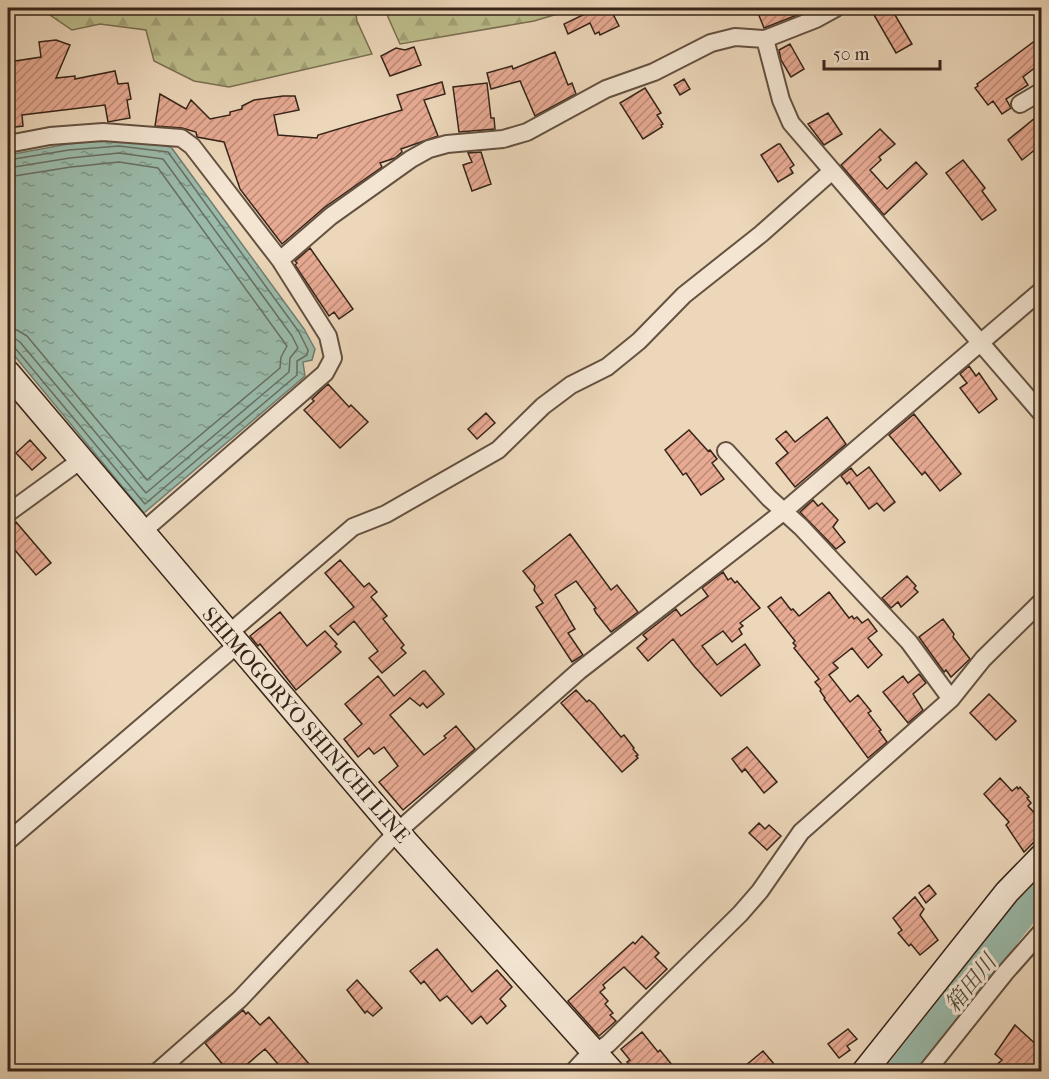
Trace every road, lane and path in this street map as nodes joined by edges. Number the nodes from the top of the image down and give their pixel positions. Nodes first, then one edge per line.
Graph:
1 (836, 8) edge
2 (765, 39) junction
3 (1041, 91) edge
4 (1020, 104) dead end
5 (8, 144) edge
6 (832, 171) junction
7 (280, 261) junction
8 (1041, 290) edge
9 (979, 342) junction
10 (8, 373) edge
11 (1041, 414) edge
12 (726, 451) dead end
13 (81, 459) junction
14 (783, 512) junction
15 (8, 513) edge
16 (142, 532) junction
17 (1041, 601) edge
18 (233, 640) junction
19 (951, 699) junction
20 (398, 832) junction
21 (8, 840) edge
22 (1041, 856) edge
23 (1041, 931) edge
24 (595, 1053) junction
25 (157, 1071) edge
26 (573, 1071) edge
27 (612, 1071) edge
28 (864, 1071) edge
29 (926, 1071) edge

1 - 2 street
2 - 6 street
2 - 7 street
3 - 4 street
5 - 7 street
6 - 9 street
6 - 18 street
7 - 16 street
8 - 9 street
9 - 11 street
9 - 14 street
10 - 13 main road, SHIMOGORYO SHINICHI LINE
12 - 14 street
13 - 15 street
13 - 16 main road, SHIMOGORYO SHINICHI LINE
14 - 19 street
14 - 20 street
16 - 18 main road, SHIMOGORYO SHINICHI LINE
17 - 19 street
18 - 20 main road, SHIMOGORYO SHINICHI LINE
18 - 21 street
19 - 24 street
20 - 24 main road, SHIMOGORYO SHINICHI LINE
20 - 25 street
22 - 28 main road
23 - 29 street
24 - 26 street
24 - 27 main road, SHIMOGORYO SHINICHI LINE

